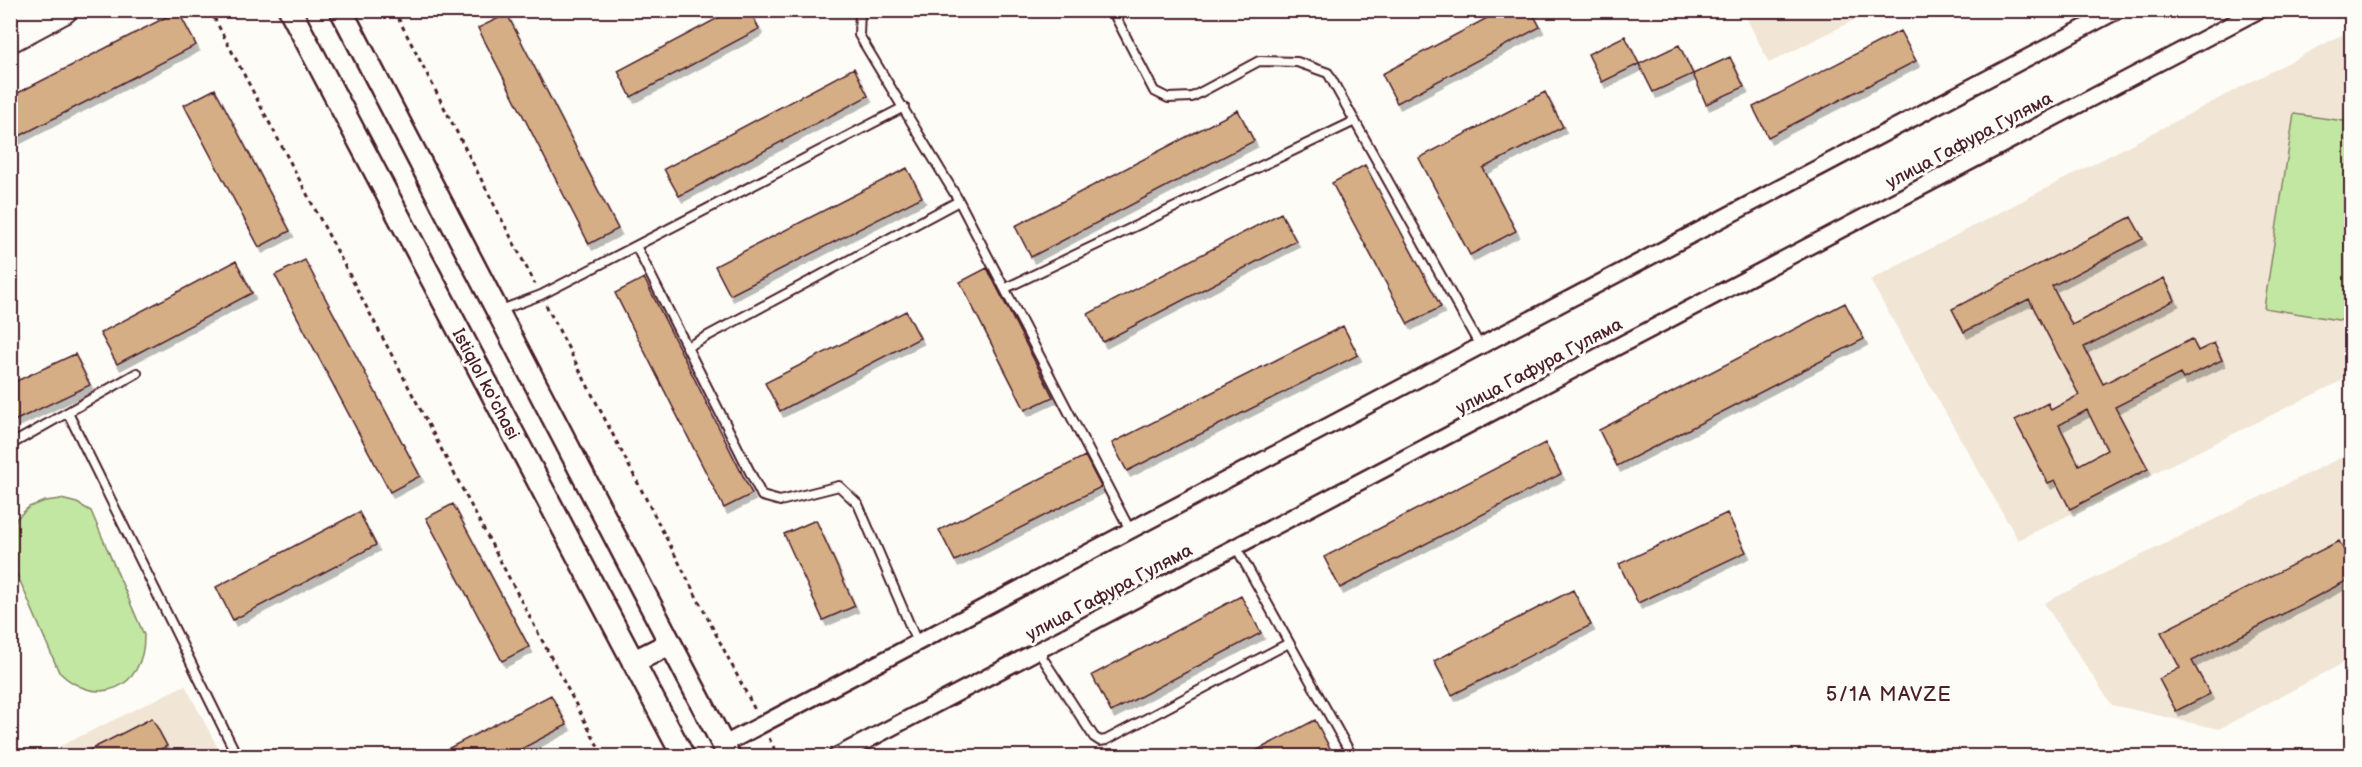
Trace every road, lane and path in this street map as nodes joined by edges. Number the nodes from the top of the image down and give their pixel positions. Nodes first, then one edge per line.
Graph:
1 (22, 10) edge
2 (64, 10) edge
3 (210, 10) edge
4 (290, 10) edge
5 (341, 10) edge
6 (394, 10) edge
7 (860, 10) edge
8 (1112, 10) edge
9 (2118, 10) edge
10 (2259, 10) edge
11 (10, 16) edge
12 (10, 39) edge
13 (904, 107) junction
14 (1355, 121) junction
15 (959, 201) junction
16 (636, 246) junction
17 (1006, 288) junction
18 (541, 295) junction
19 (497, 312) junction
20 (687, 346) junction
21 (1479, 346) junction
22 (137, 373) dead end
23 (68, 412) junction
24 (10, 445) edge
25 (1130, 530) junction
26 (1236, 547) junction
27 (917, 642) junction
28 (1289, 643) junction
29 (669, 644) junction
30 (1038, 651) junction
31 (633, 662) junction
32 (762, 724) junction
33 (726, 751) edge
34 (237, 756) edge
35 (603, 756) edge
36 (683, 756) edge
37 (778, 756) edge
38 (837, 756) edge
39 (1352, 756) edge

1 - 11 highway
2 - 12 highway
3 - 35 path
4 - 31 main road, Istiqlol ko'chasi
5 - 19 main road
6 - 18 path
7 - 13 lane
8 - 14 lane
9 - 21 street
10 - 26 street, улица Гафура Гуляма
13 - 15 lane
13 - 16 lane
14 - 17 lane
14 - 21 lane
15 - 17 lane
15 - 20 lane
16 - 18 lane
16 - 20 lane
17 - 25 lane
18 - 19 lane
18 - 32 path
19 - 29 main road
20 - 27 lane
21 - 25 street
22 - 23 lane
23 - 24 lane
23 - 34 lane
25 - 27 street
26 - 28 lane
26 - 30 street, улица Гафура Гуляма
27 - 32 street
28 - 30 lane
28 - 39 lane
29 - 31 main road
29 - 33 main road
30 - 38 street, улица Гафура Гуляма
31 - 36 main road, Istiqlol ko'chasi
32 - 33 street
32 - 37 path

